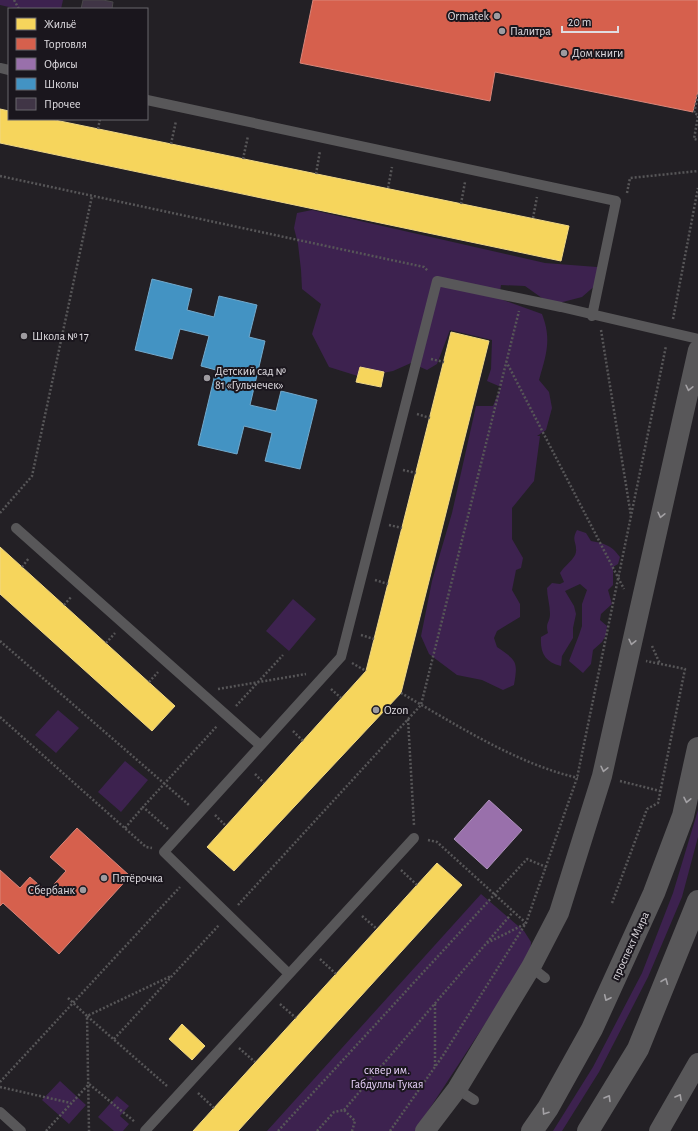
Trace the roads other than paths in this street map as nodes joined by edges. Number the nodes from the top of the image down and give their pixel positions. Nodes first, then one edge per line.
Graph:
1 (148, 100) edge
2 (592, 316) junction
3 (698, 339) edge
4 (698, 350) edge
5 (16, 528) dead end
6 (260, 745) junction
7 (698, 748) edge
8 (414, 838) road end
9 (698, 901) edge
10 (290, 974) junction
11 (698, 1063) edge
12 (457, 1089) junction
13 (474, 1100) dead end
14 (0, 1112) edge
15 (21, 1131) edge
16 (146, 1131) edge
17 (425, 1131) edge
18 (532, 1131) edge
19 (588, 1131) edge
20 (659, 1131) edge

1 - 2 lane
2 - 3 lane
2 - 6 lane
4 -> 12 street
5 - 6 lane
6 - 10 lane
7 -> 18 main road, проспект Мира
8 - 10 lane
19 -> 9 main road
10 - 16 lane
20 -> 11 street
12 - 13 lane
12 - 17 street
14 - 15 lane

